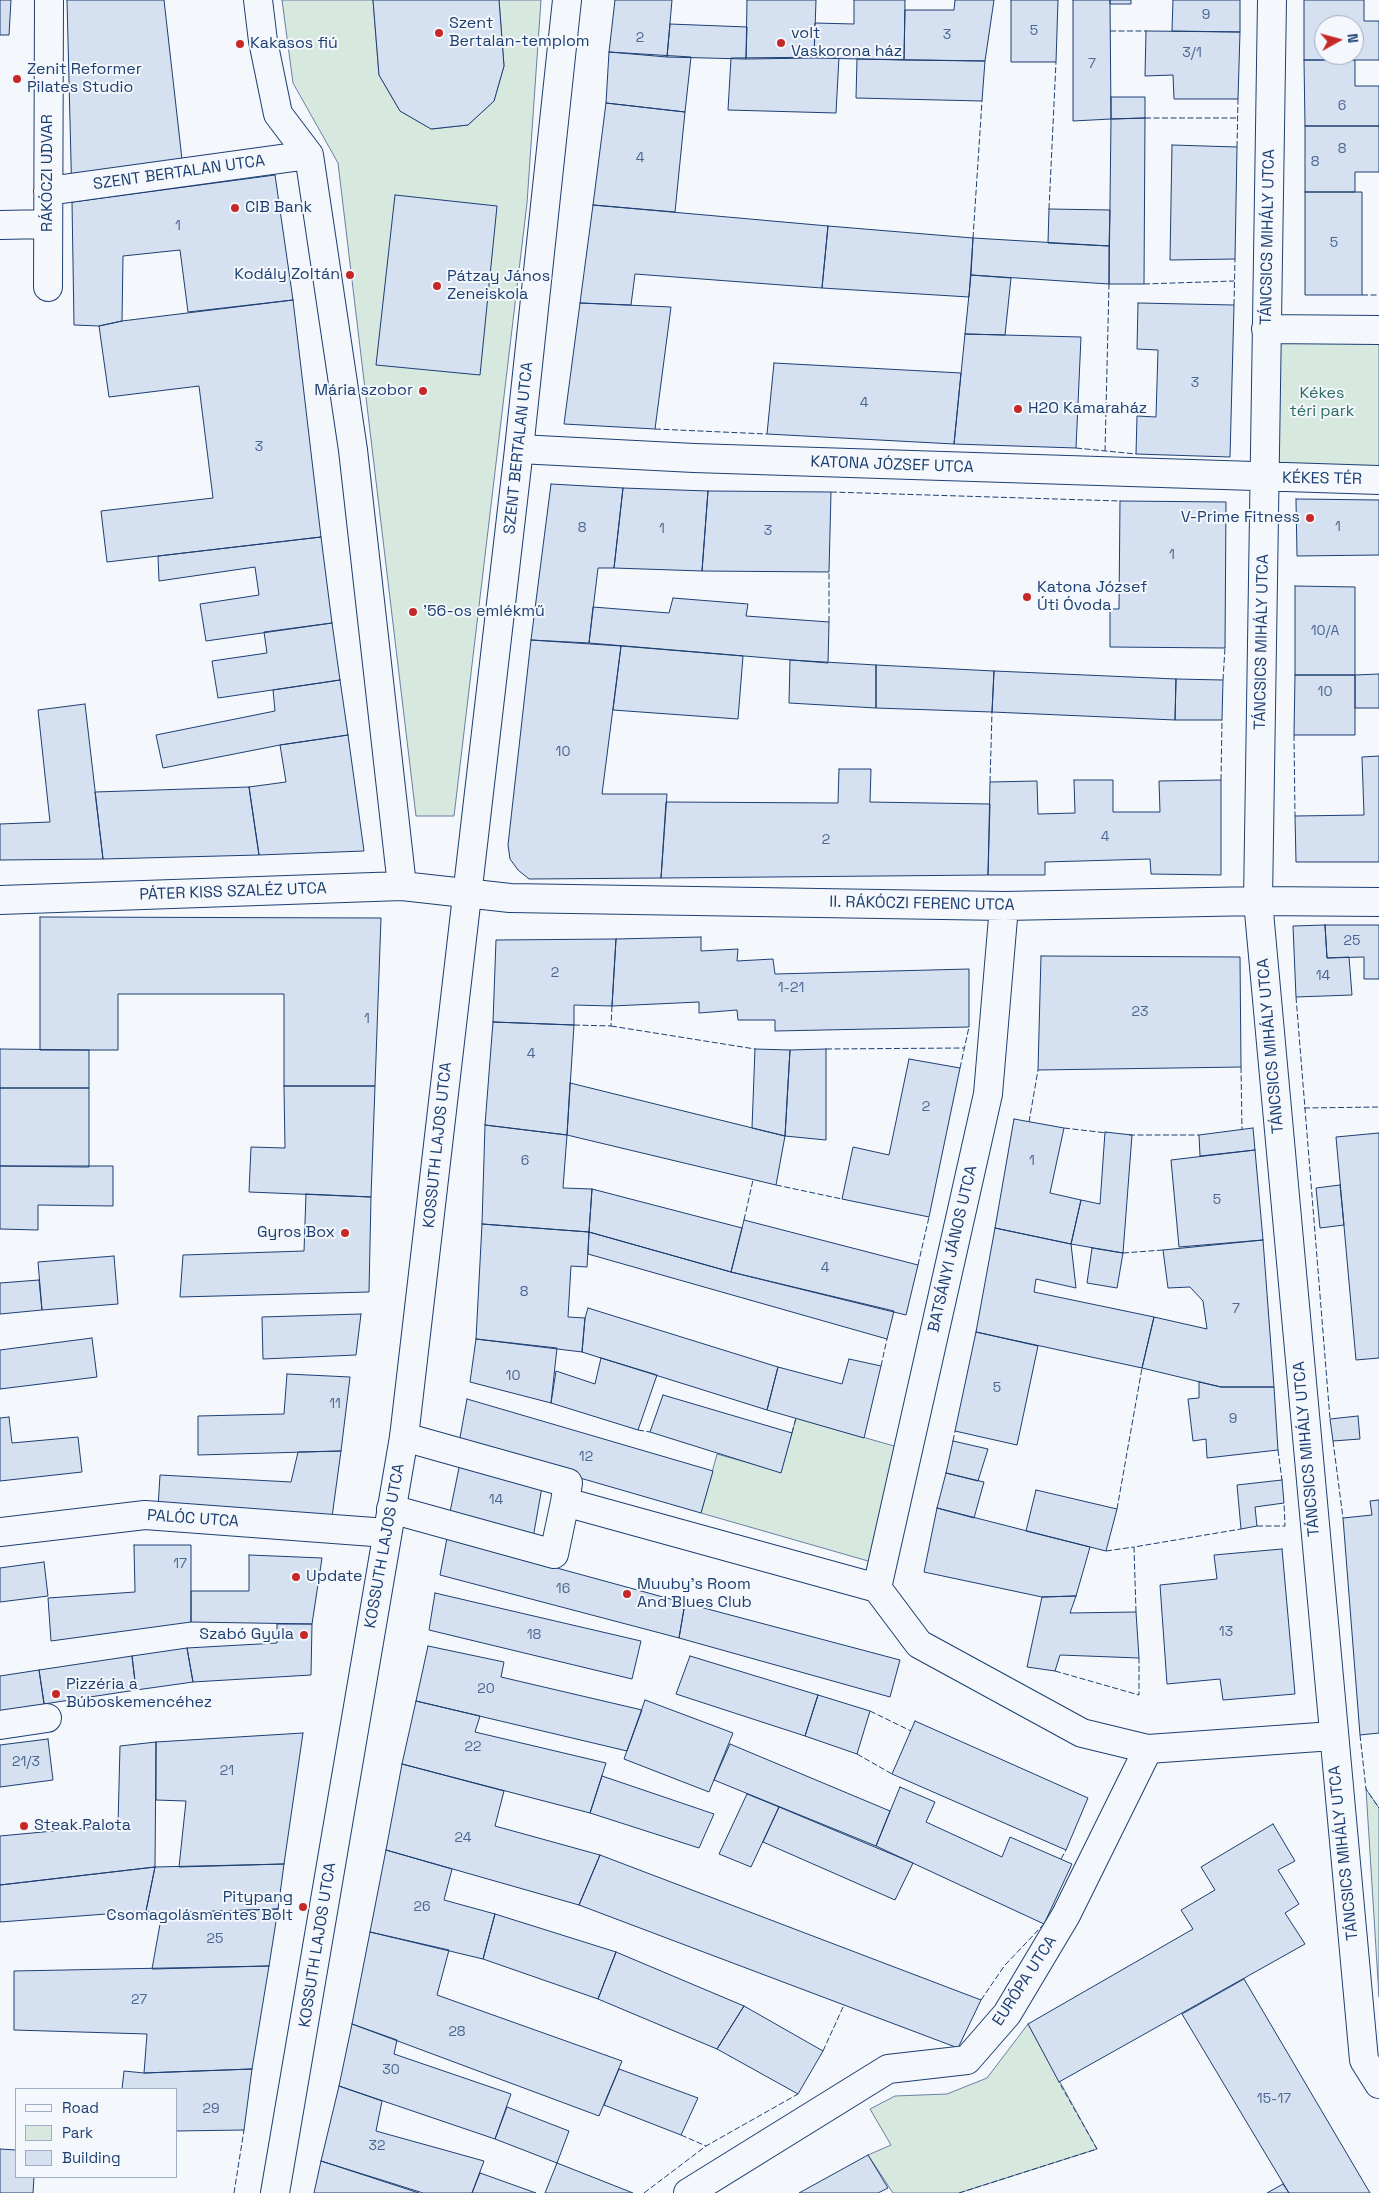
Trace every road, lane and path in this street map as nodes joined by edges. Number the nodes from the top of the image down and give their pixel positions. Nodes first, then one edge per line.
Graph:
1 (49, 0) edge
2 (258, 0) edge
3 (567, 0) edge
4 (1272, 0) edge
5 (309, 155) junction
6 (48, 191) junction
7 (48, 224) junction
8 (0, 225) edge
9 (48, 286) dead end
10 (1266, 329) junction
11 (1379, 330) edge
12 (519, 449) junction
13 (1264, 478) junction
14 (1379, 480) edge
15 (402, 886) junction
16 (465, 895) junction
17 (0, 900) edge
18 (1258, 901) junction
19 (1379, 902) edge
20 (1004, 906) junction
21 (404, 1437) junction
22 (566, 1502) junction
23 (389, 1521) junction
24 (0, 1532) edge
25 (877, 1588) junction
26 (47, 1718) dead end
27 (0, 1725) edge
28 (1333, 1736) junction
29 (1148, 1750) junction
30 (1379, 2084) edge
31 (275, 2193) edge
32 (688, 2193) edge

1 - 6 street, RÁKÓCZI UDVAR
2 - 5 street
3 - 12 street, SZENT BERTALAN UTCA
4 - 10 street, TÁNCSICS MIHÁLY UTCA
5 - 6 street, SZENT BERTALAN UTCA
5 - 15 street
6 - 7 street, RÁKÓCZI UDVAR
7 - 8 street
7 - 9 street, RÁKÓCZI UDVAR
10 - 11 street
10 - 13 street, TÁNCSICS MIHÁLY UTCA
12 - 13 street, KATONA JÓZSEF UTCA
12 - 16 street, SZENT BERTALAN UTCA
13 - 14 street, KÉKES TÉR
13 - 18 street, TÁNCSICS MIHÁLY UTCA
15 - 16 street, PÁTER KISS SZALÉZ UTCA
15 - 17 street, PÁTER KISS SZALÉZ UTCA
16 - 20 street, II. RÁKÓCZI FERENC UTCA
16 - 21 street, KOSSUTH LAJOS UTCA
18 - 19 street, II. RÁKÓCZI FERENC UTCA
18 - 20 street, II. RÁKÓCZI FERENC UTCA
18 - 28 street, TÁNCSICS MIHÁLY UTCA
20 - 25 street, BATSÁNYI JÁNOS UTCA
21 - 22 street
21 - 23 street, KOSSUTH LAJOS UTCA
22 - 23 street, PALÓC UTCA
22 - 25 street
23 - 24 street, PALÓC UTCA
23 - 31 street, KOSSUTH LAJOS UTCA
25 - 29 street
26 - 27 street
28 - 29 street
28 - 30 street, TÁNCSICS MIHÁLY UTCA
29 - 32 street, EURÓPA UTCA

